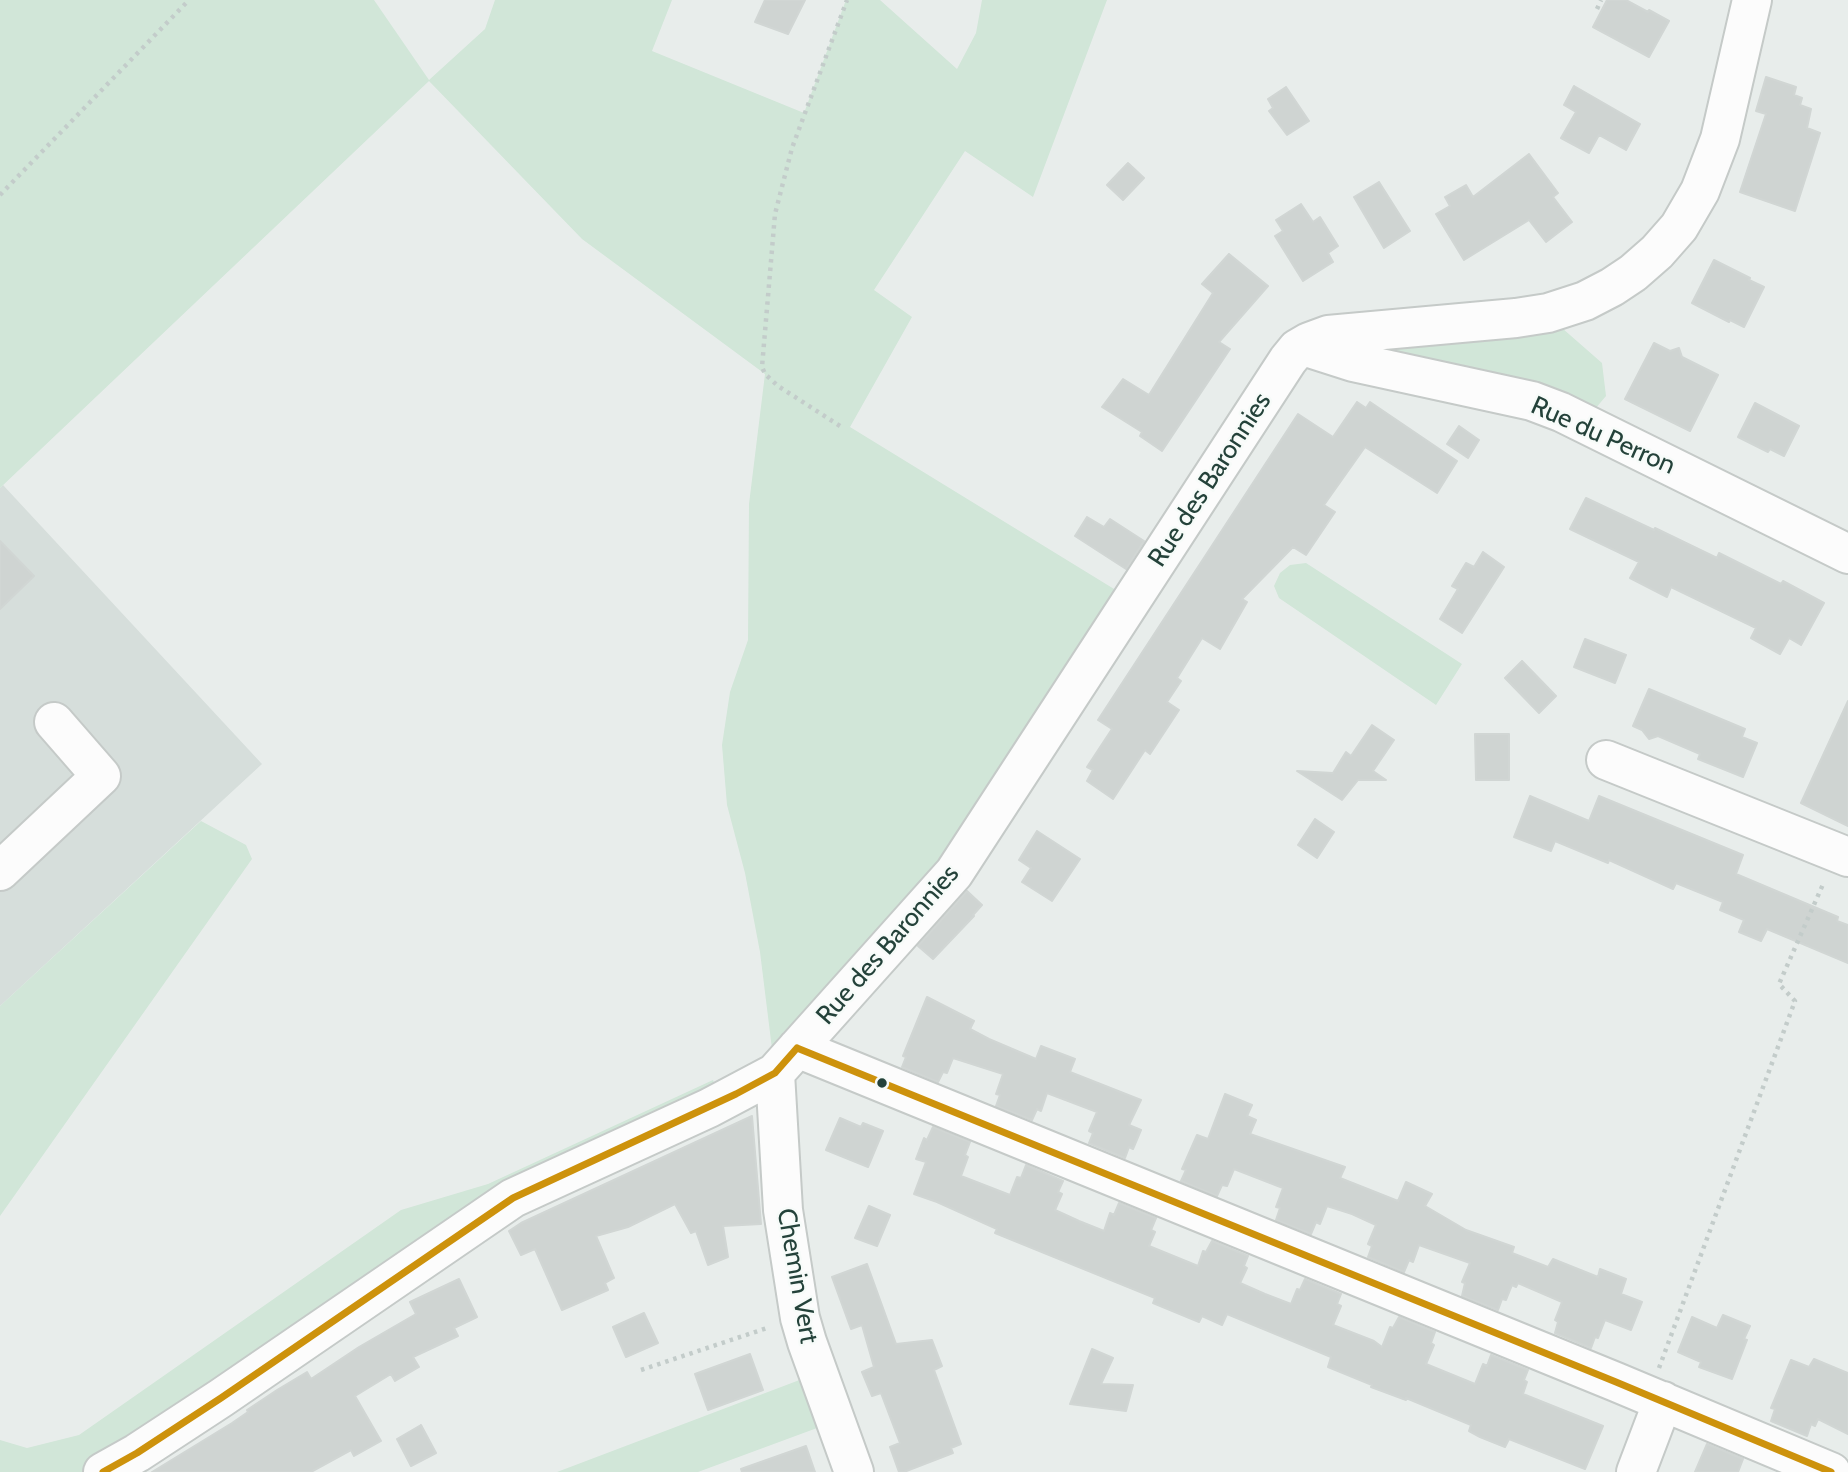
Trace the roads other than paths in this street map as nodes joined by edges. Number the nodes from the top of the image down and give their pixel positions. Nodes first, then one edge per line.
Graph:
1 (1752, 0) edge
2 (1303, 346) junction
3 (1848, 554) edge
4 (54, 722) dead end
5 (1606, 760) dead end
6 (1842, 854) edge
7 (0, 871) edge
8 (786, 1060) junction
9 (1656, 1398) junction
10 (103, 1472) edge
11 (854, 1472) edge
12 (1636, 1472) edge
13 (1831, 1472) edge

1 - 2 street, Rue des Baronnies
2 - 3 street, Rue du Perron
2 - 8 street, Rue des Baronnies
4 - 7 street
5 - 6 street
8 - 9 street
8 - 10 street, Rue des Baronnies
8 - 11 street, Chemin Vert
9 - 12 street
9 - 13 street

